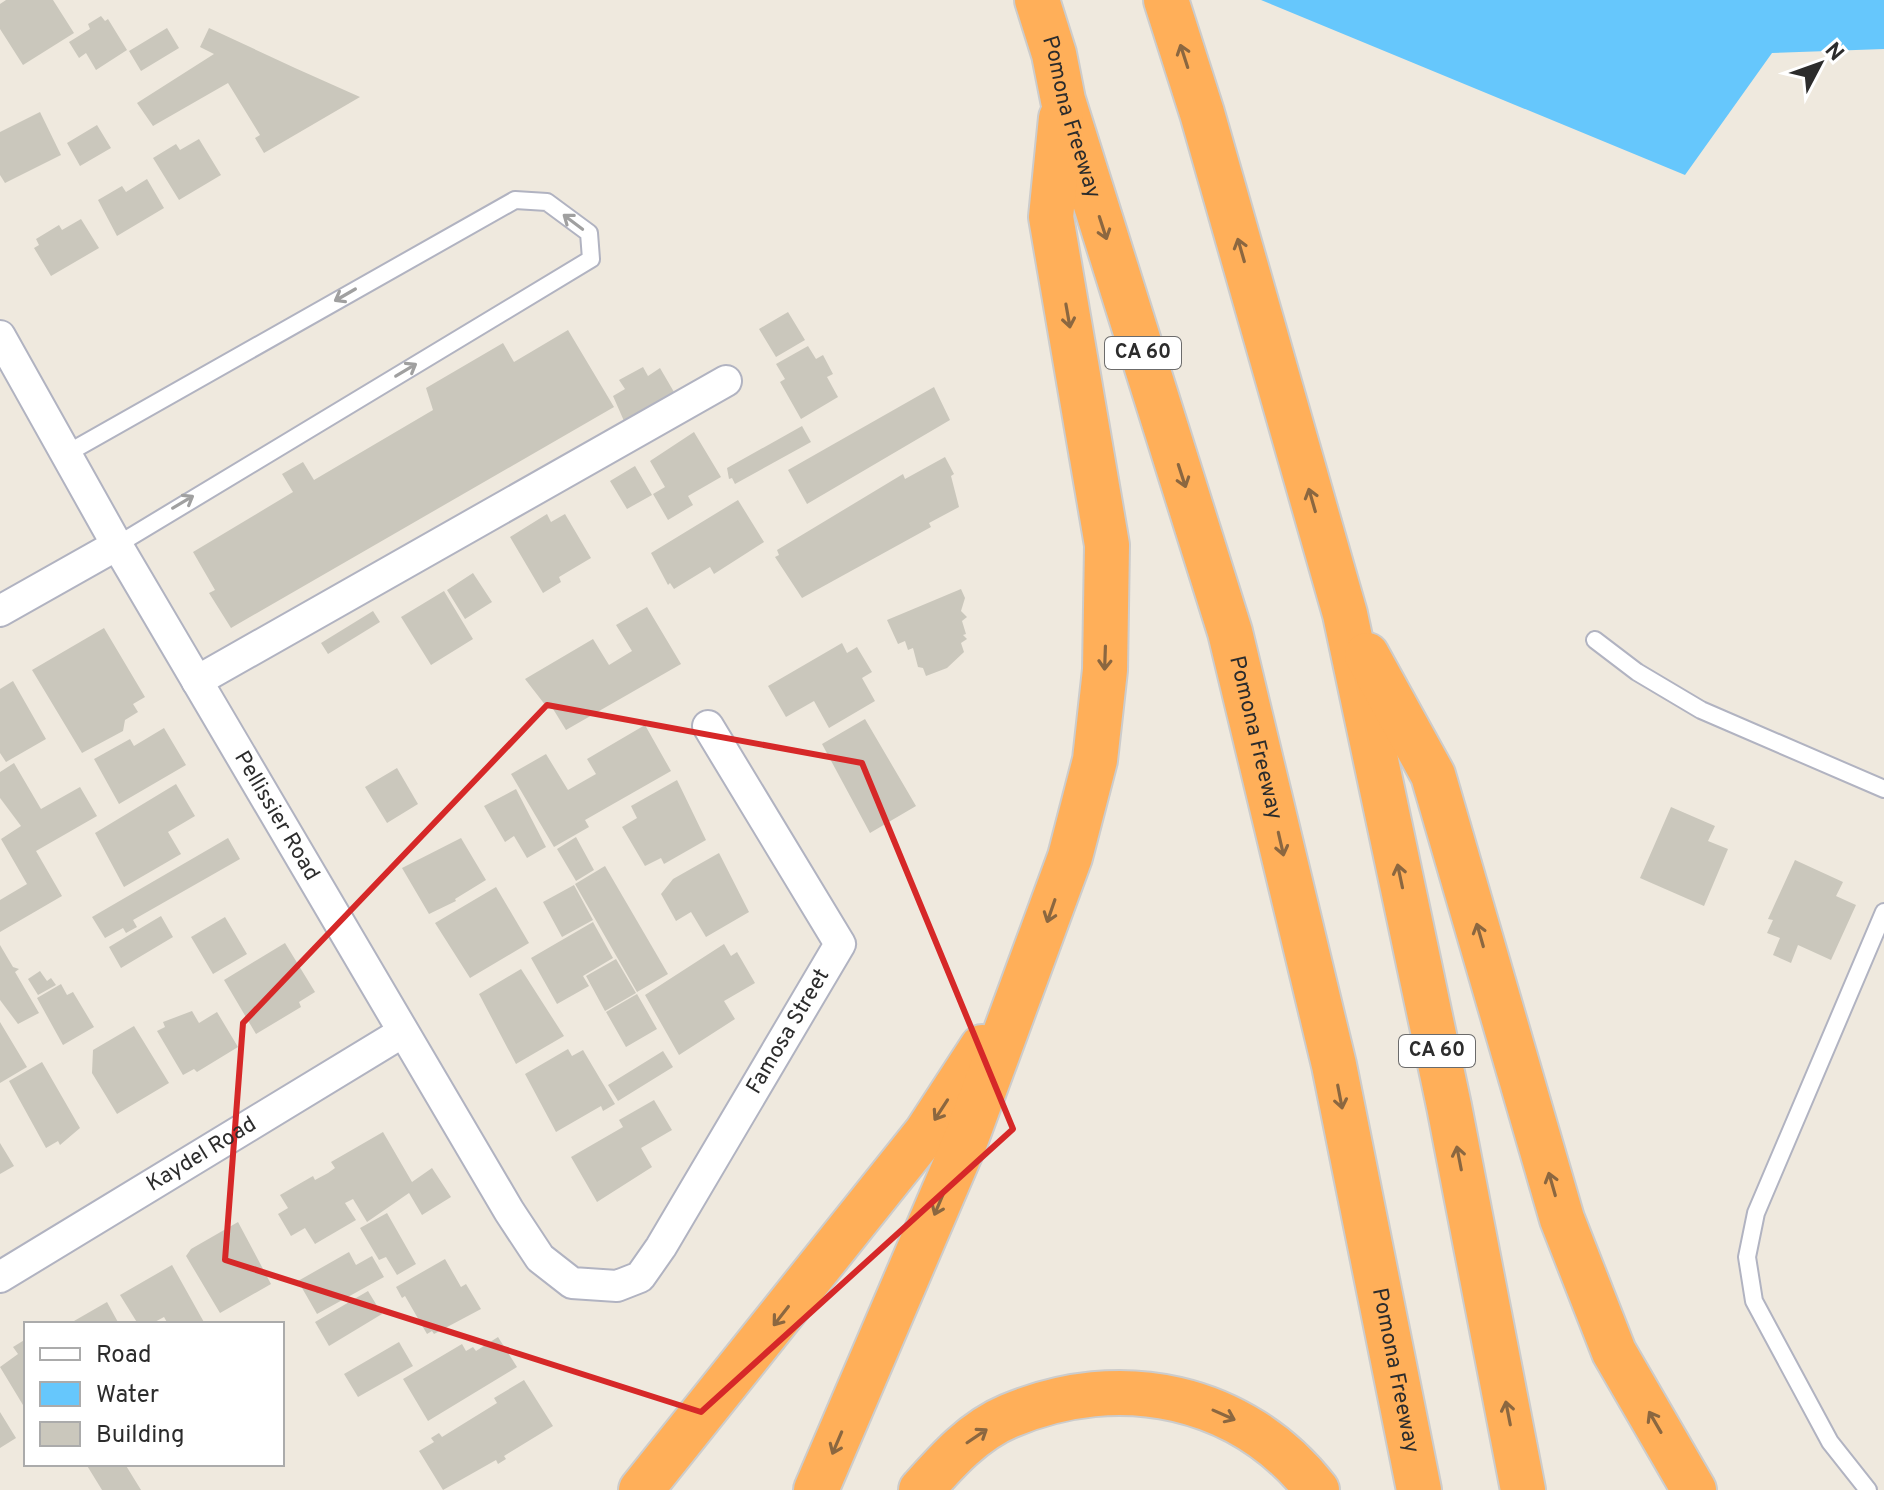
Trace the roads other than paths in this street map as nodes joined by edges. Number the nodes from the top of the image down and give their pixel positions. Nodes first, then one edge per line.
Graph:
1 (1037, 0) edge
2 (1166, 0) edge
3 (1063, 100) junction
4 (0, 336) edge
5 (726, 381) dead end
6 (66, 454) junction
7 (117, 545) junction
8 (1339, 595) junction
9 (0, 611) edge
10 (1595, 640) dead end
11 (197, 681) junction
12 (708, 726) dead end
13 (1884, 789) edge
14 (1884, 912) edge
15 (1029, 975) junction
16 (403, 1032) junction
17 (0, 1277) edge
18 (572, 1283) joint
19 (641, 1490) edge
20 (816, 1490) edge
21 (921, 1490) edge
22 (1317, 1490) edge
23 (1419, 1490) edge
24 (1523, 1490) edge
25 (1694, 1490) edge
26 (1868, 1490) edge

1 - 3 highway, Pomona Freeway / CA 60
8 -> 2 highway, CA 60
3 -> 15 highway
3 -> 23 highway, Pomona Freeway / CA 60
4 - 6 street, Pellissier Road
5 - 11 street
6 - 7 street, Pellissier Road
7 -> 6 lane
7 - 9 street
7 - 11 street, Pellissier Road
24 -> 8 highway, CA 60
25 -> 8 highway
10 - 13 lane
11 - 16 street, Pellissier Road
12 - 18 street, Famosa Street
14 - 26 lane
15 -> 19 highway
15 -> 20 highway
16 - 17 street, Kaydel Road
16 - 18 street, Pellissier Road
21 -> 22 highway

